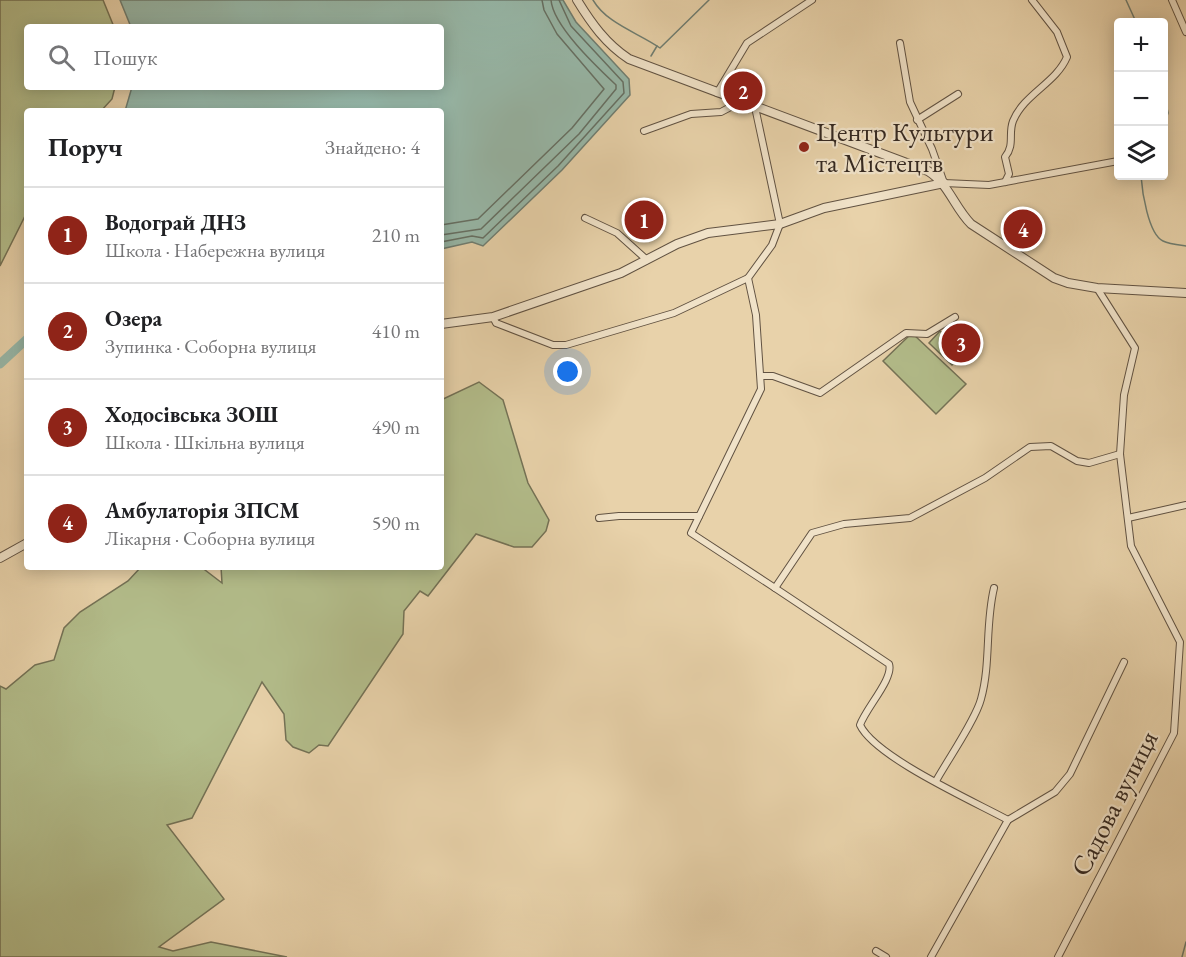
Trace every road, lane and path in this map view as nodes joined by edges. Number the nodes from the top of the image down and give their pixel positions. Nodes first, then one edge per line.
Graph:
1 (577, 0) edge
2 (812, 0) edge
3 (1032, 0) edge
4 (1172, 0) edge
5 (1186, 33) edge
6 (900, 43) dead end
7 (717, 93) junction
8 (958, 94) dead end
9 (740, 102) junction
10 (755, 107) junction
11 (916, 120) junction
12 (644, 131) dead end
13 (1114, 161) edge
14 (1005, 182) junction
15 (944, 183) junction
16 (585, 218) dead end
17 (780, 224) junction
18 (647, 260) junction
19 (748, 278) junction
20 (1097, 288) junction
21 (1186, 293) edge
22 (493, 317) junction
23 (955, 317) dead end
24 (444, 324) edge
25 (762, 376) junction
26 (1120, 454) junction
27 (1186, 505) edge
28 (699, 516) junction
29 (599, 518) dead end
30 (1128, 518) junction
31 (24, 545) edge
32 (0, 558) edge
33 (775, 588) junction
34 (994, 588) dead end
35 (1124, 662) dead end
36 (936, 781) junction
37 (1008, 820) junction
38 (876, 951) dead end
39 (886, 957) edge
40 (931, 957) edge
41 (1058, 957) edge

1 - 7 street
2 - 7 street
3 - 14 street
4 - 5 street
6 - 11 street
7 - 9 street
8 - 11 street
9 - 10 street
9 - 12 street
10 - 15 street
10 - 17 street
11 - 15 street
13 - 14 street
14 - 15 street
15 - 17 street
15 - 20 street
16 - 18 street
17 - 18 street
17 - 19 street
18 - 22 street
19 - 22 street
19 - 25 street
20 - 21 street
20 - 26 street, Садова вулиця
22 - 24 street
23 - 25 street
25 - 28 street
26 - 30 street, Садова вулиця
26 - 33 street
27 - 30 street
28 - 29 street
28 - 33 street
30 - 41 street, Садова вулиця
31 - 32 street
33 - 36 street
34 - 36 street
35 - 37 street
36 - 37 street
37 - 40 street
38 - 39 street

